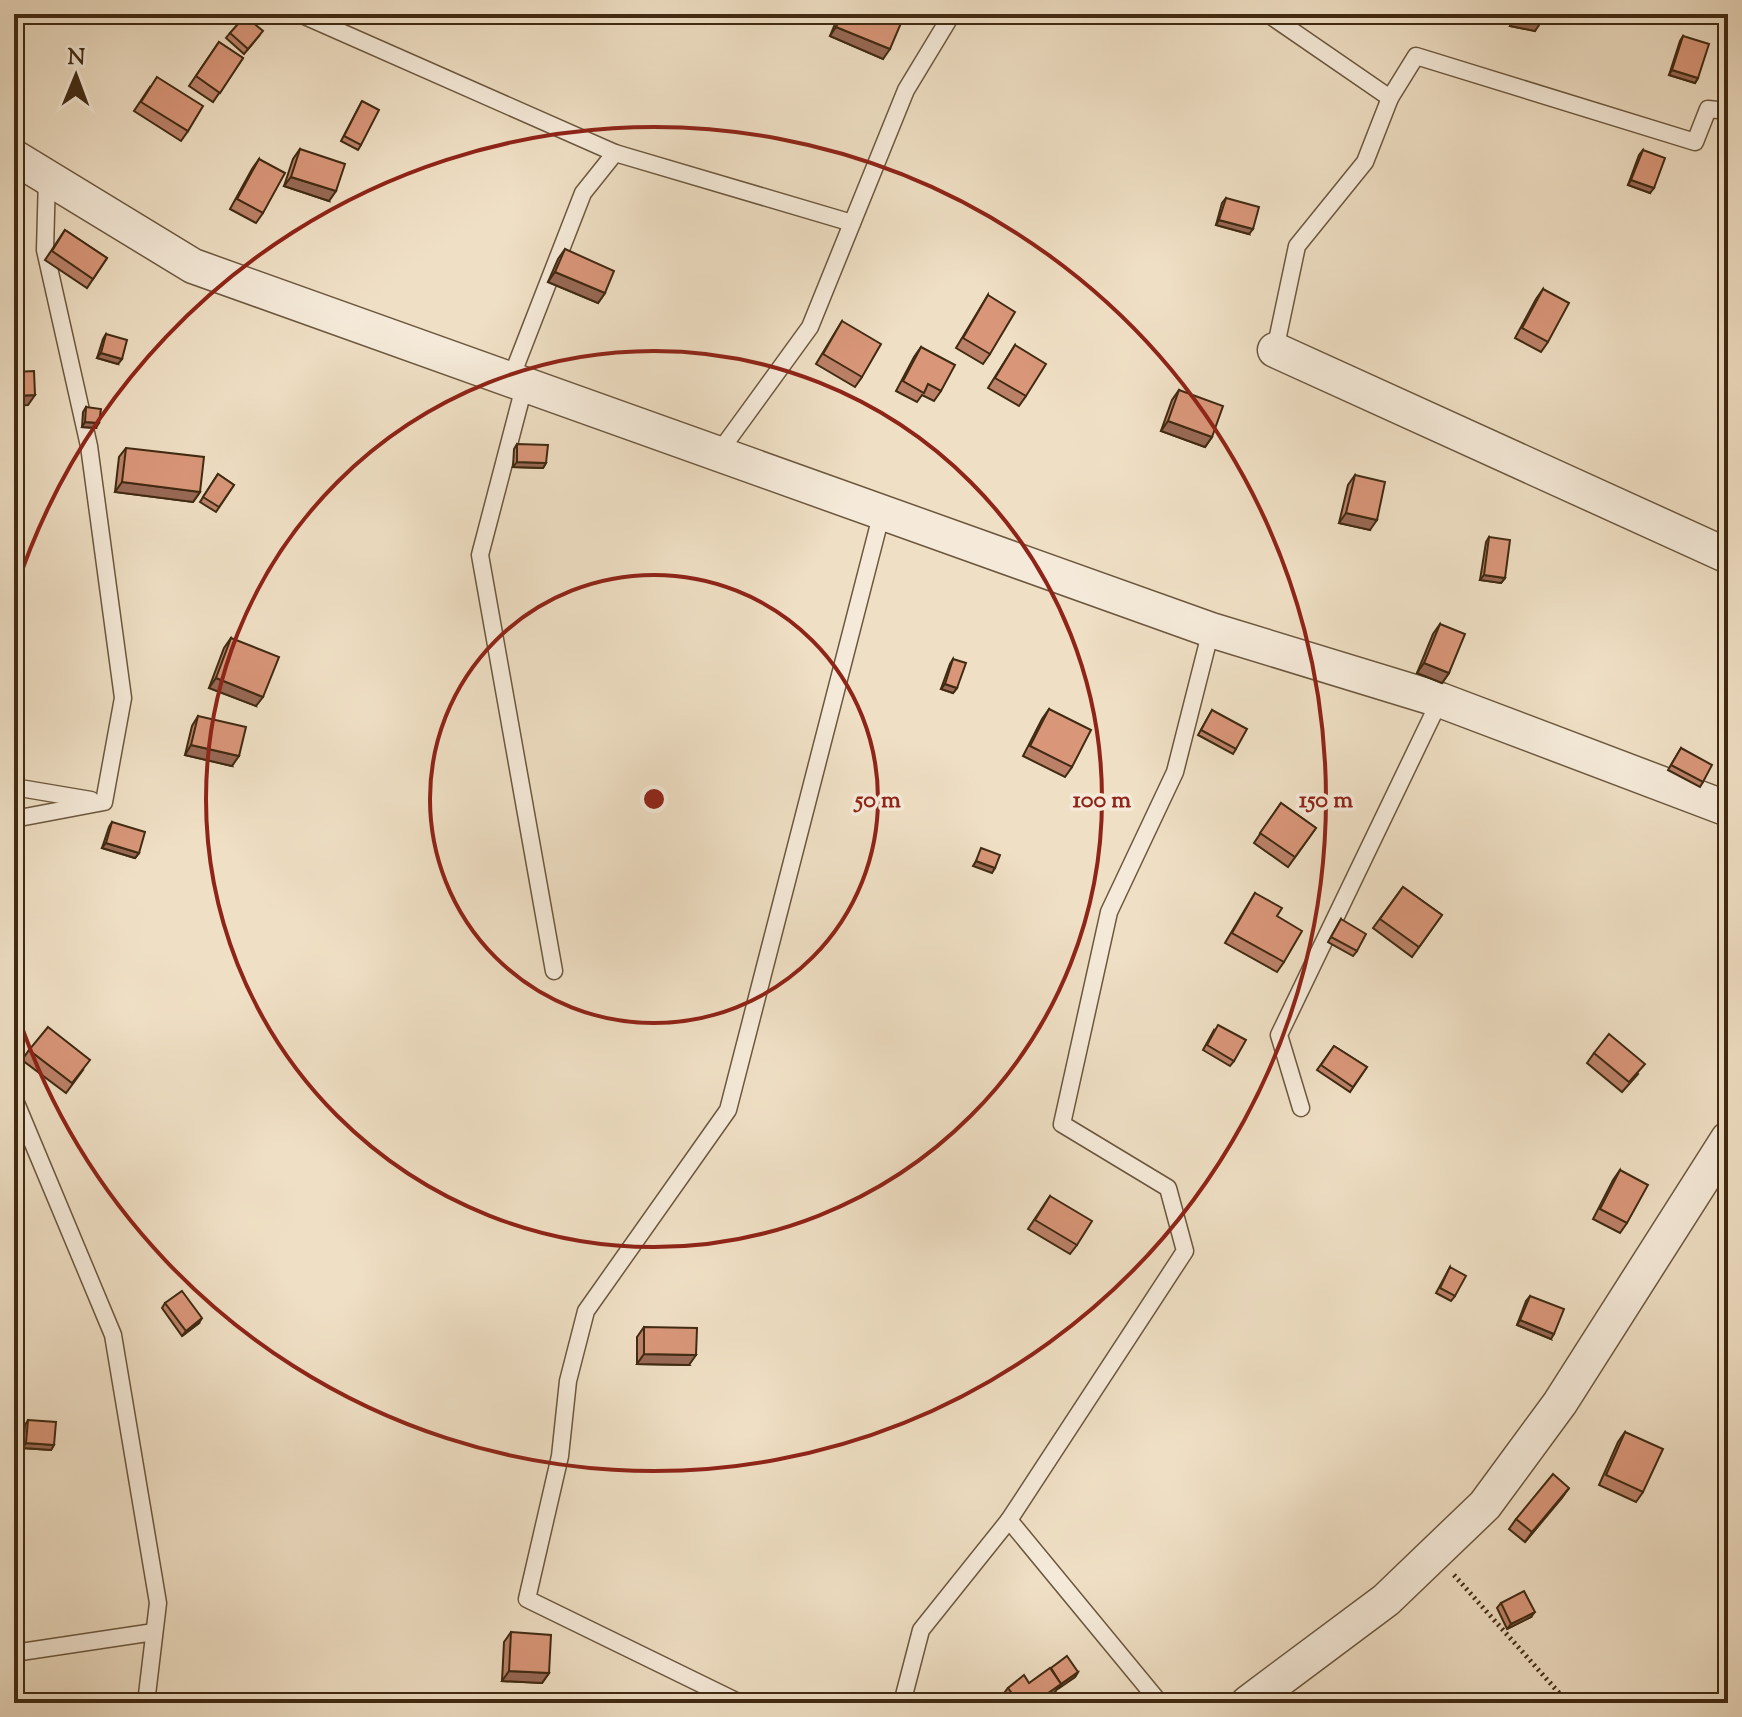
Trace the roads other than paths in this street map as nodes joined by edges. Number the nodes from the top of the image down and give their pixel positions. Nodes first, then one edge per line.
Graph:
1 (300, 14) edge
2 (952, 14) edge
3 (1268, 14) edge
4 (1390, 98) junction
5 (1728, 111) edge
6 (615, 153) junction
7 (14, 157) edge
8 (47, 177) junction
9 (852, 223) junction
10 (1275, 350) joint
11 (518, 380) junction
12 (717, 455) junction
13 (882, 512) junction
14 (1728, 556) edge
15 (1211, 630) junction
16 (1440, 700) junction
17 (14, 787) edge
18 (104, 802) junction
19 (1728, 809) edge
20 (14, 819) edge
21 (554, 971) dead end
22 (14, 1098) edge
23 (1301, 1108) dead end
24 (1728, 1139) edge
25 (1009, 1520) junction
26 (154, 1632) junction
27 (14, 1653) edge
28 (146, 1703) edge
29 (740, 1703) edge
30 (902, 1703) edge
31 (1160, 1703) edge
32 (1248, 1703) edge

1 - 6 lane
2 - 9 lane
3 - 4 lane
4 - 5 lane
4 - 10 lane
6 - 9 lane
6 - 11 lane
7 - 8 street
8 - 11 street
8 - 18 lane
9 - 12 lane
10 - 14 street
11 - 12 street
11 - 21 lane
12 - 13 street
13 - 15 street
13 - 29 lane
15 - 16 street
15 - 25 lane
16 - 19 street
16 - 23 lane
17 - 18 lane
18 - 20 lane
22 - 26 lane
24 - 32 street
25 - 30 lane
25 - 31 lane
26 - 27 lane
26 - 28 lane

